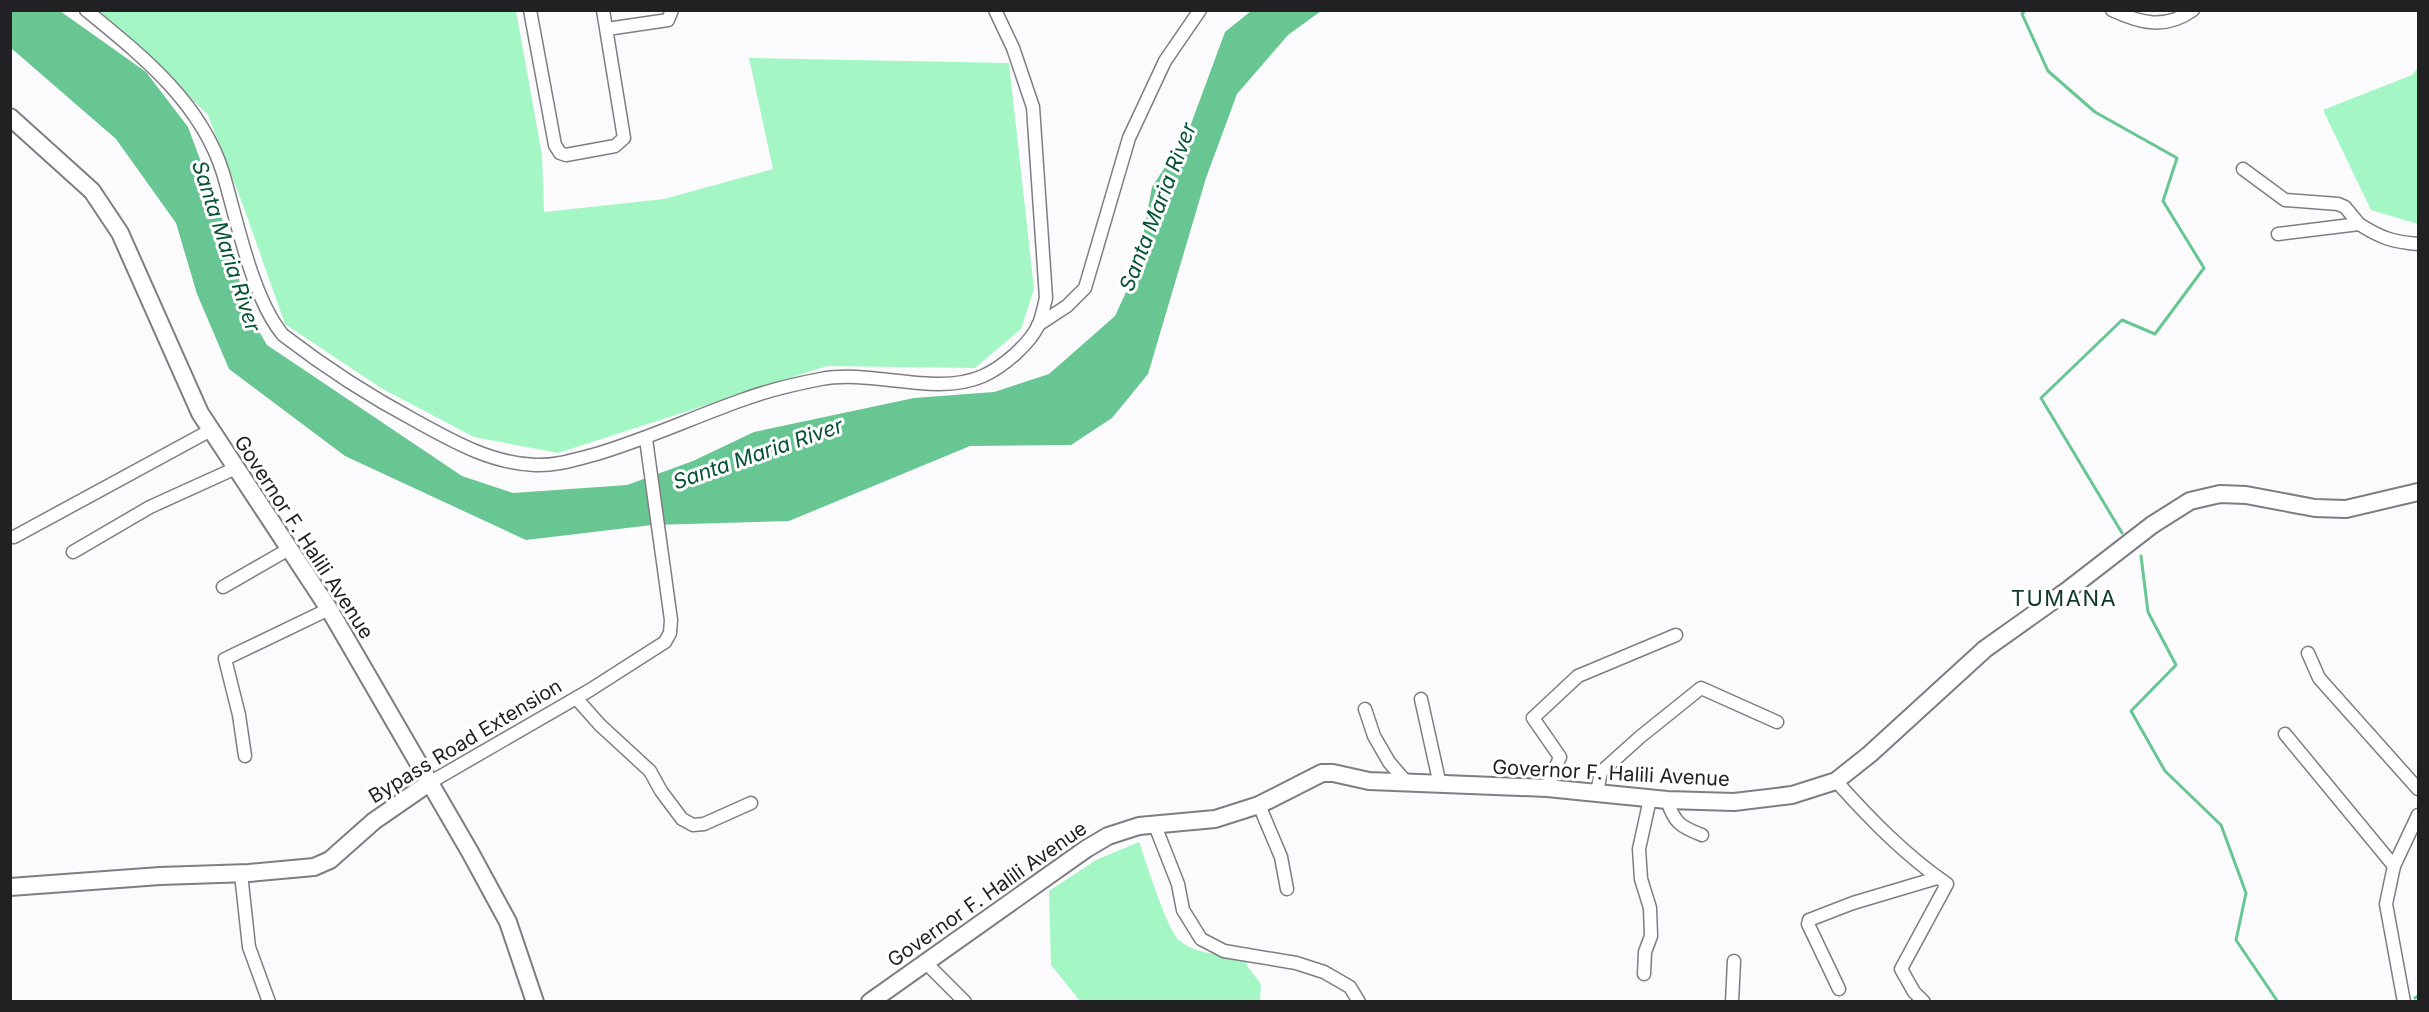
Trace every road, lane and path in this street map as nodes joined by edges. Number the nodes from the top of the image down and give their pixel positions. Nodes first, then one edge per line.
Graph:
1 (86, 10) edge
2 (530, 10) edge
3 (603, 10) edge
4 (672, 10) edge
5 (994, 10) edge
6 (1200, 10) edge
7 (2112, 10) edge
8 (2193, 10) edge
9 (607, 29) junction
10 (10, 117) edge
11 (2243, 169) dead end
12 (2359, 224) junction
13 (2278, 234) dead end
14 (2418, 244) edge
15 (1038, 325) junction
16 (211, 430) junction
17 (646, 439) junction
18 (236, 468) junction
19 (2418, 492) edge
20 (14, 537) dead end
21 (289, 549) junction
22 (73, 552) dead end
23 (223, 587) dead end
24 (329, 609) junction
25 (1676, 635) dead end
26 (2308, 653) dead end
27 (576, 698) junction
28 (1421, 699) dead end
29 (1365, 708) dead end
30 (1777, 722) dead end
31 (2284, 734) dead end
32 (244, 756) dead end
33 (1836, 781) junction
34 (429, 783) junction
35 (1407, 783) junction
36 (1440, 785) junction
37 (1547, 788) junction
38 (2418, 789) edge
39 (1597, 792) junction
40 (1659, 800) junction
41 (751, 803) dead end
42 (1259, 805) junction
43 (2418, 815) edge
44 (1154, 823) junction
45 (1702, 835) dead end
46 (2394, 866) junction
47 (241, 874) junction
48 (1942, 881) junction
49 (10, 887) edge
50 (1287, 890) dead end
51 (1734, 961) dead end
52 (926, 963) junction
53 (1644, 974) dead end
54 (1839, 989) dead end
55 (269, 1002) edge
56 (535, 1002) edge
57 (870, 1002) edge
58 (965, 1002) edge
59 (1359, 1002) edge
60 (1732, 1002) edge
61 (1924, 1002) edge
62 (2404, 1002) edge

1 - 17 street
2 - 9 street
3 - 9 street
4 - 9 street
5 - 15 street
6 - 15 street
7 - 8 street
10 - 16 main road, Governor F. Halili Avenue
11 - 12 street
12 - 13 street
12 - 14 street
15 - 17 street
16 - 18 main road, Governor F. Halili Avenue
16 - 20 street
17 - 27 street, Bypass Road Extension
18 - 21 main road, Governor F. Halili Avenue
18 - 22 street
19 - 33 main road, Governor F. Halili Avenue
21 - 23 street
21 - 24 main road, Governor F. Halili Avenue
24 - 32 street
24 - 34 main road, Governor F. Halili Avenue
25 - 37 street
26 - 38 street
27 - 34 street, Bypass Road Extension
27 - 41 street
28 - 36 street
29 - 35 street
30 - 39 street
31 - 46 street
33 - 40 main road, Governor F. Halili Avenue
33 - 48 street
34 - 47 main road, Bypass Road Extension
34 - 56 main road, Governor F. Halili Avenue
35 - 36 main road, Governor F. Halili Avenue
35 - 42 main road, Governor F. Halili Avenue
36 - 37 main road, Governor F. Halili Avenue
37 - 39 main road, Governor F. Halili Avenue
39 - 40 main road, Governor F. Halili Avenue
40 - 45 street
40 - 53 street
42 - 44 main road, Governor F. Halili Avenue
42 - 50 street
43 - 46 street
44 - 52 main road, Governor F. Halili Avenue
44 - 59 street
46 - 62 street
47 - 49 main road, Bypass Road Extension
47 - 55 street
48 - 54 street
48 - 61 street
51 - 60 street
52 - 57 main road, Governor F. Halili Avenue
52 - 58 street

